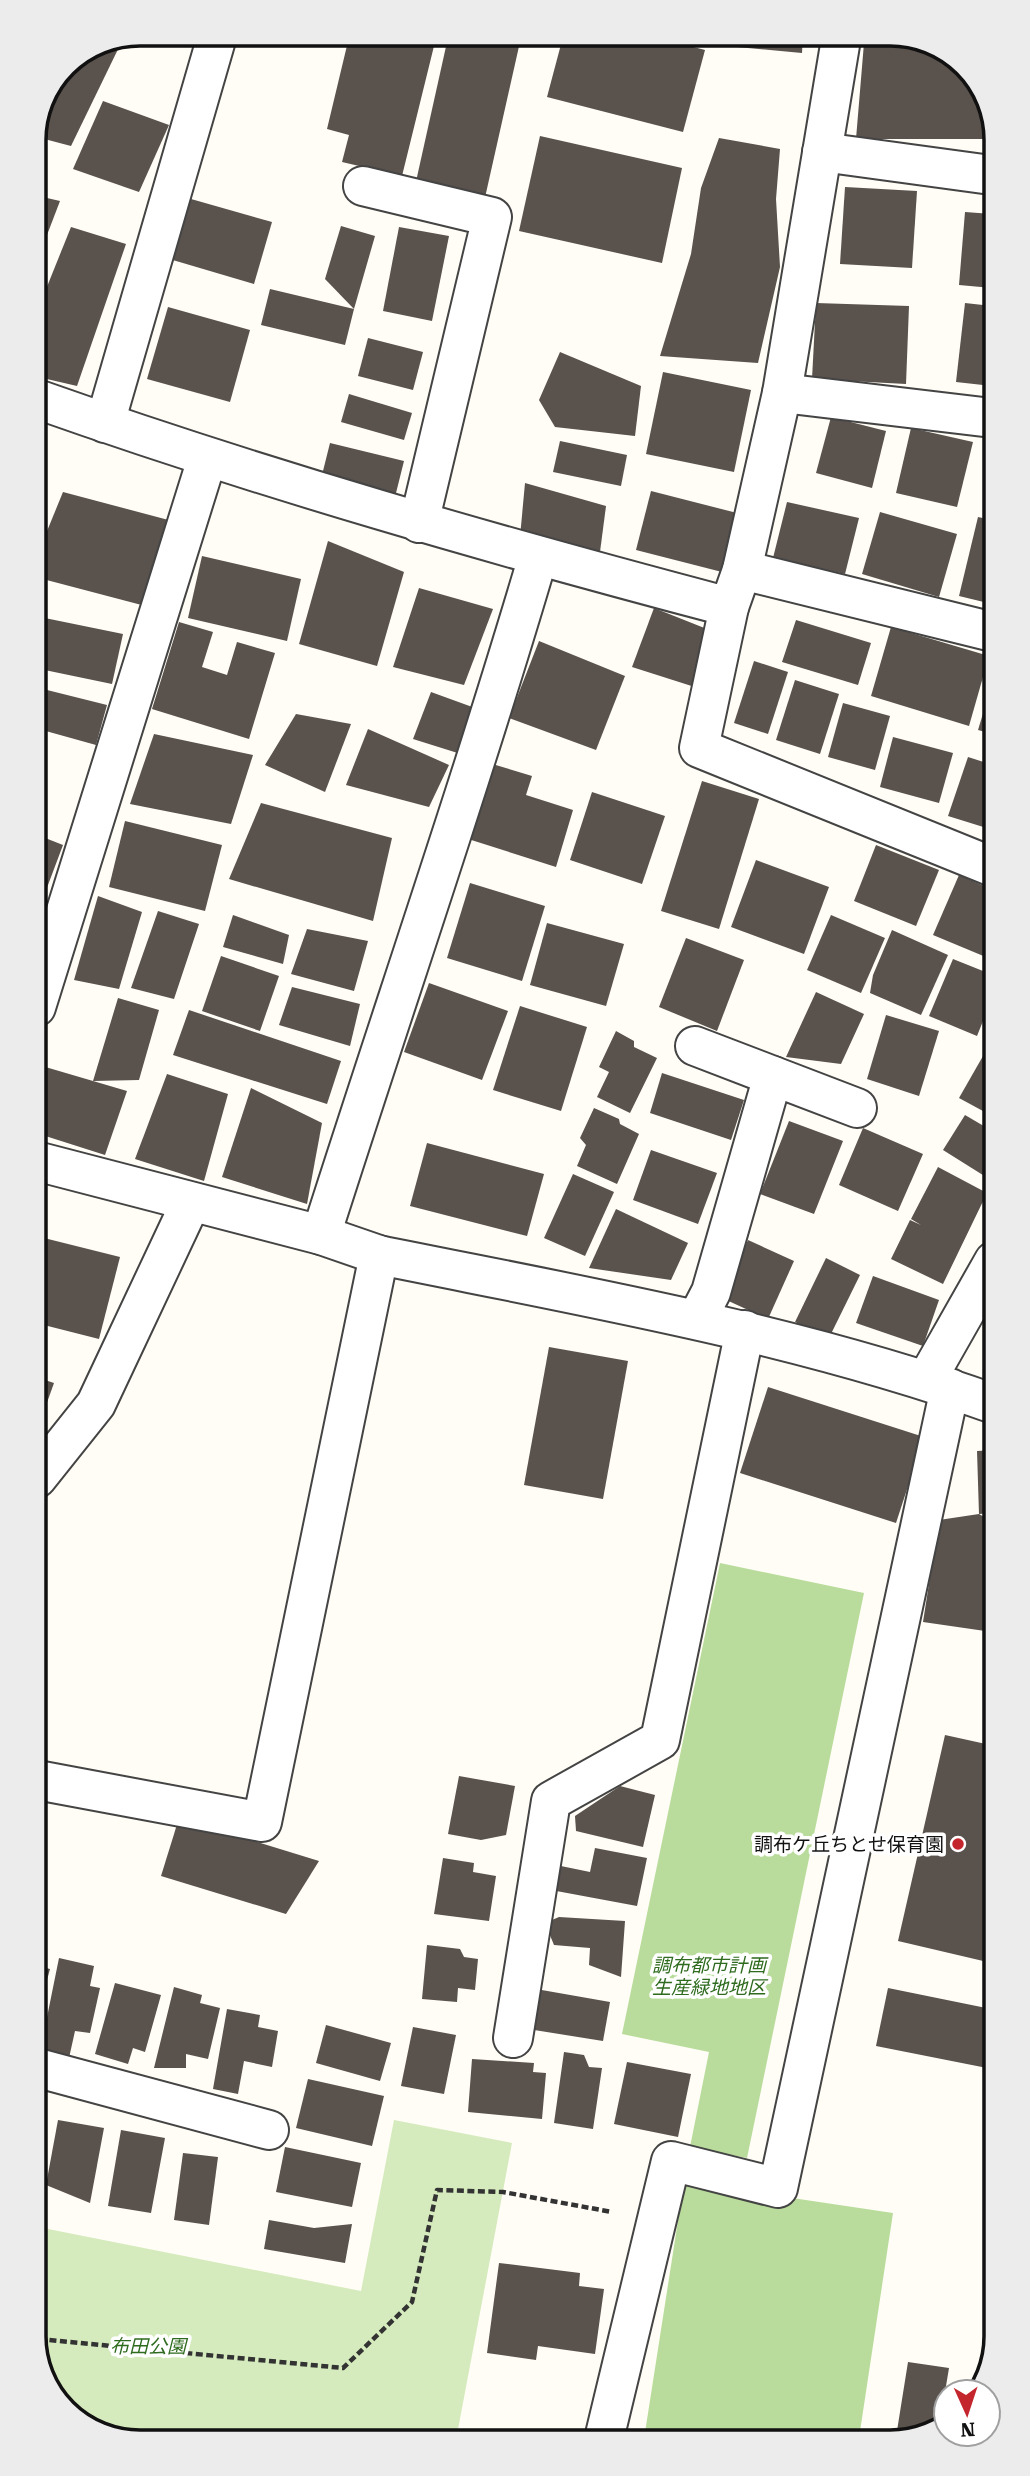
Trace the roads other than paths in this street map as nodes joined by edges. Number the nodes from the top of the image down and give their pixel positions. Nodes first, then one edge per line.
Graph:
1 (214, 46) edge
2 (840, 46) edge
3 (822, 152) junction
4 (984, 174) edge
5 (363, 186) dead end
6 (782, 393) junction
7 (46, 402) edge
8 (984, 417) edge
9 (105, 423) junction
10 (207, 459) junction
11 (419, 523) junction
12 (538, 557) junction
13 (742, 570) junction
14 (729, 607) junction
15 (984, 630) edge
16 (984, 863) edge
17 (46, 976) edge
18 (695, 1046) dead end
19 (773, 1076) junction
20 (857, 1108) dead end
21 (46, 1164) edge
22 (191, 1202) junction
23 (321, 1235) junction
24 (379, 1255) junction
25 (984, 1283) edge
26 (697, 1319) junction
27 (745, 1329) junction
28 (938, 1384) junction
29 (984, 1401) edge
30 (45, 1467) edge
31 (45, 1782) edge
32 (513, 2038) dead end
33 (45, 2070) edge
34 (269, 2130) dead end
35 (606, 2430) edge

1 - 9 street
2 - 3 street
3 - 4 street
3 - 6 street
5 - 11 street
6 - 8 street
6 - 13 street
7 - 9 street
9 - 10 street
10 - 11 street
10 - 17 street
11 - 12 street
12 - 14 street
12 - 23 street
13 - 14 street
13 - 15 street
14 - 16 street
18 - 19 street
19 - 20 street
19 - 26 street
21 - 22 street
22 - 23 street
22 - 30 street
23 - 24 street
24 - 26 street
24 - 31 street
25 - 28 street
26 - 27 street
27 - 28 street
27 - 32 street
28 - 29 street
28 - 35 street
33 - 34 street

